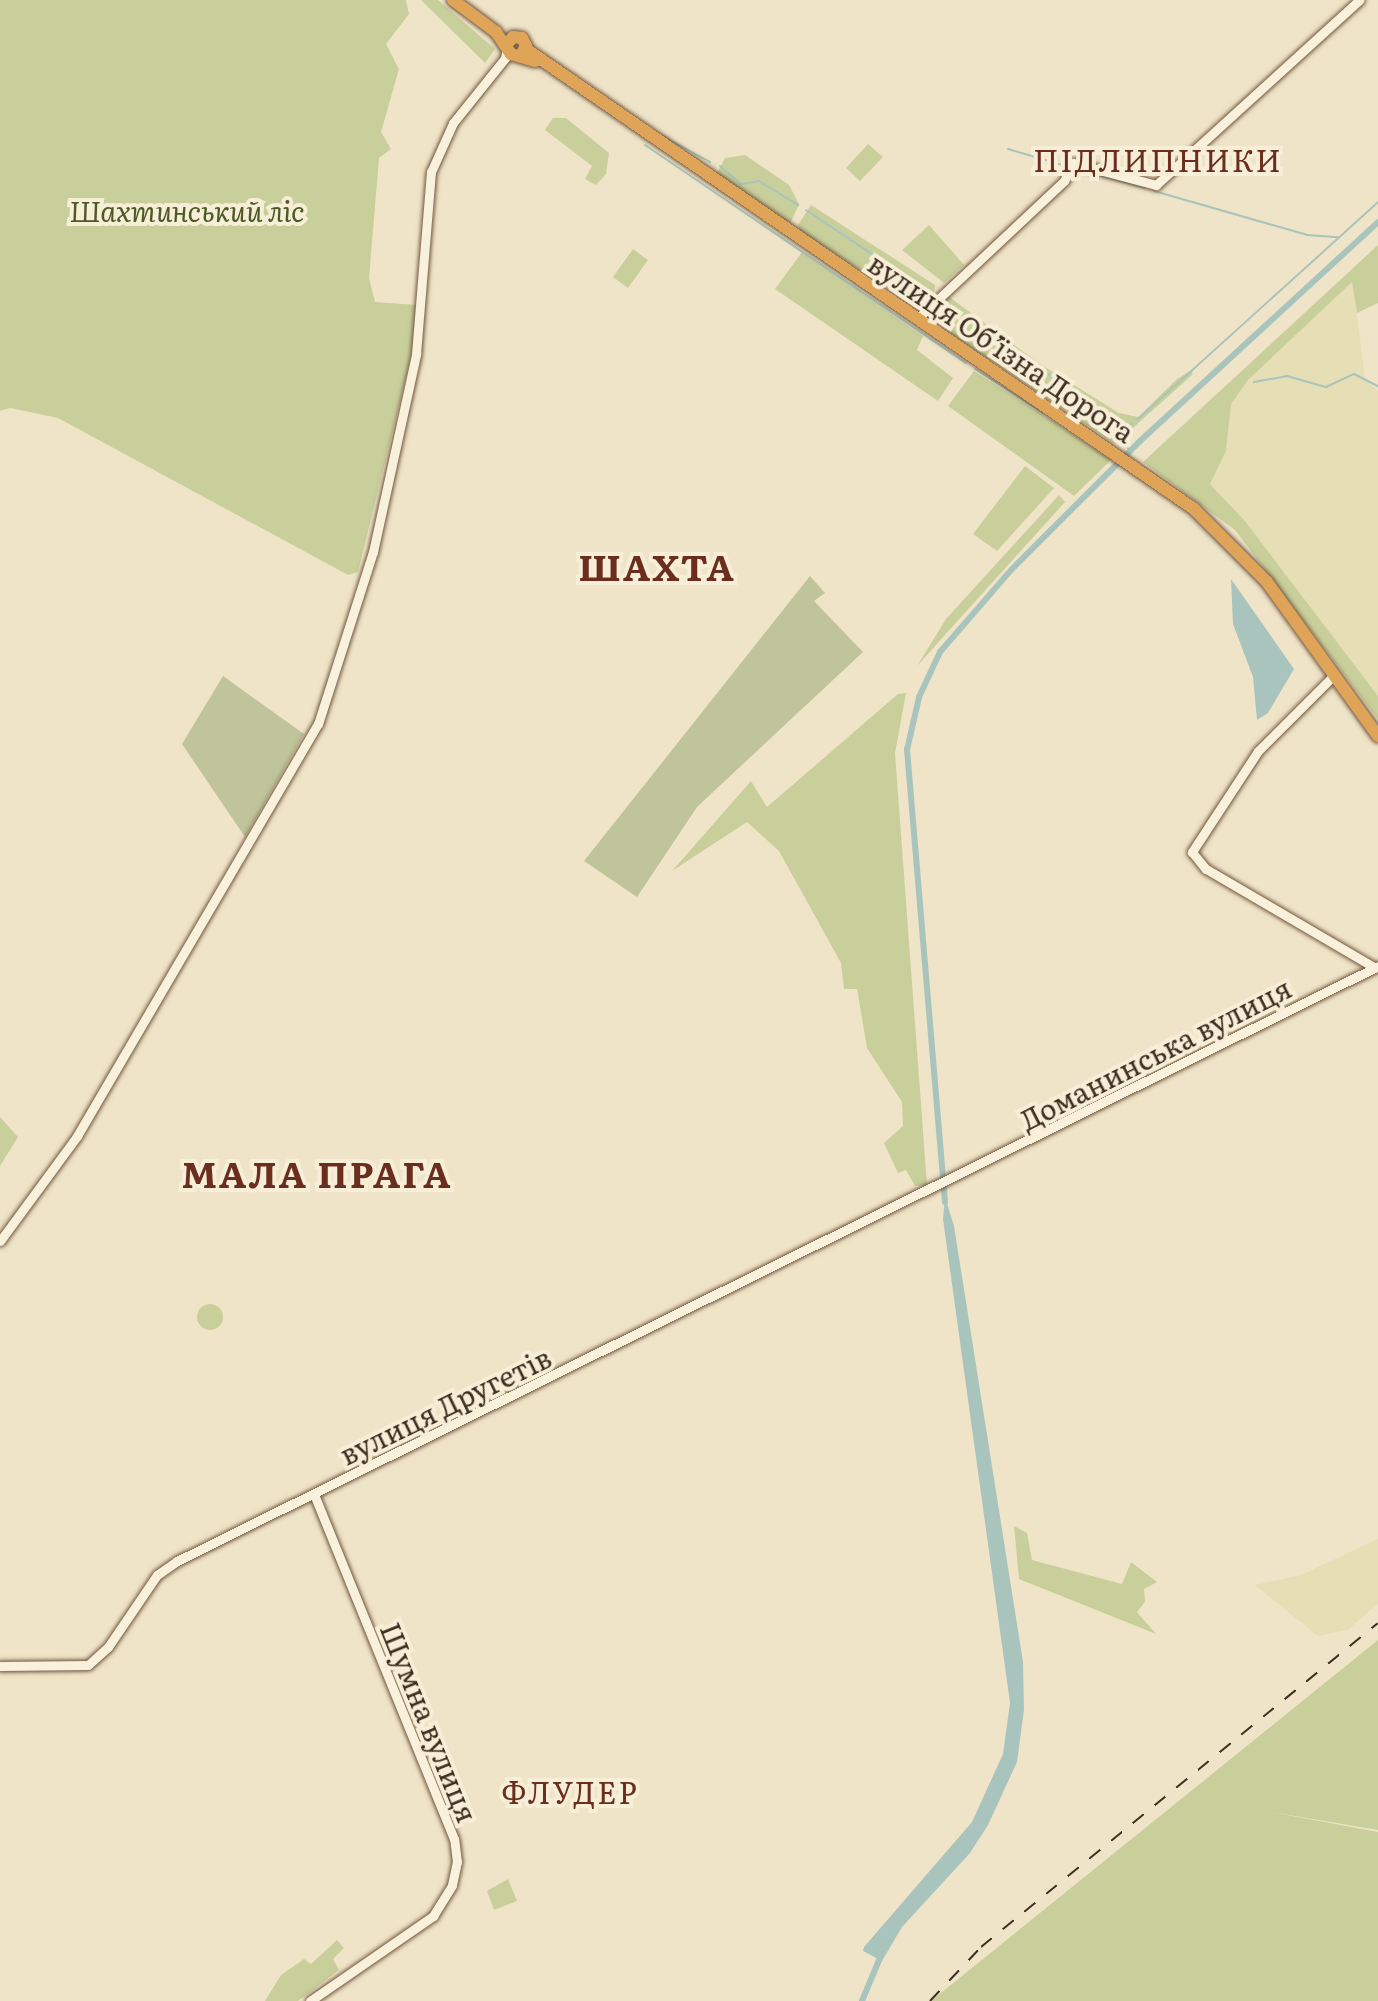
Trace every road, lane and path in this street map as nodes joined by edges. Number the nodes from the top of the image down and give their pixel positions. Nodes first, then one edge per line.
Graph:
1 (453, 0) edge
2 (1359, 0) edge
3 (513, 50) junction
4 (917, 319) junction
5 (1334, 675) junction
6 (1378, 736) edge
7 (1376, 966) edge
8 (935, 1187) joint
9 (0, 1241) edge
10 (314, 1494) junction
11 (1, 1666) edge
12 (310, 2001) edge

1 - 3 highway, вулиця Обʼїзна Дорога
2 - 4 street
3 - 4 highway, вулиця Обʼїзна Дорога
3 - 9 street
4 - 5 highway, вулиця Обʼїзна Дорога
5 - 6 highway, вулиця Обʼїзна Дорога
5 - 7 street
7 - 8 street, Доманинська вулиця
8 - 10 street, вулиця Другетів
10 - 11 street, вулиця Другетів
10 - 12 street, Шумна вулиця

